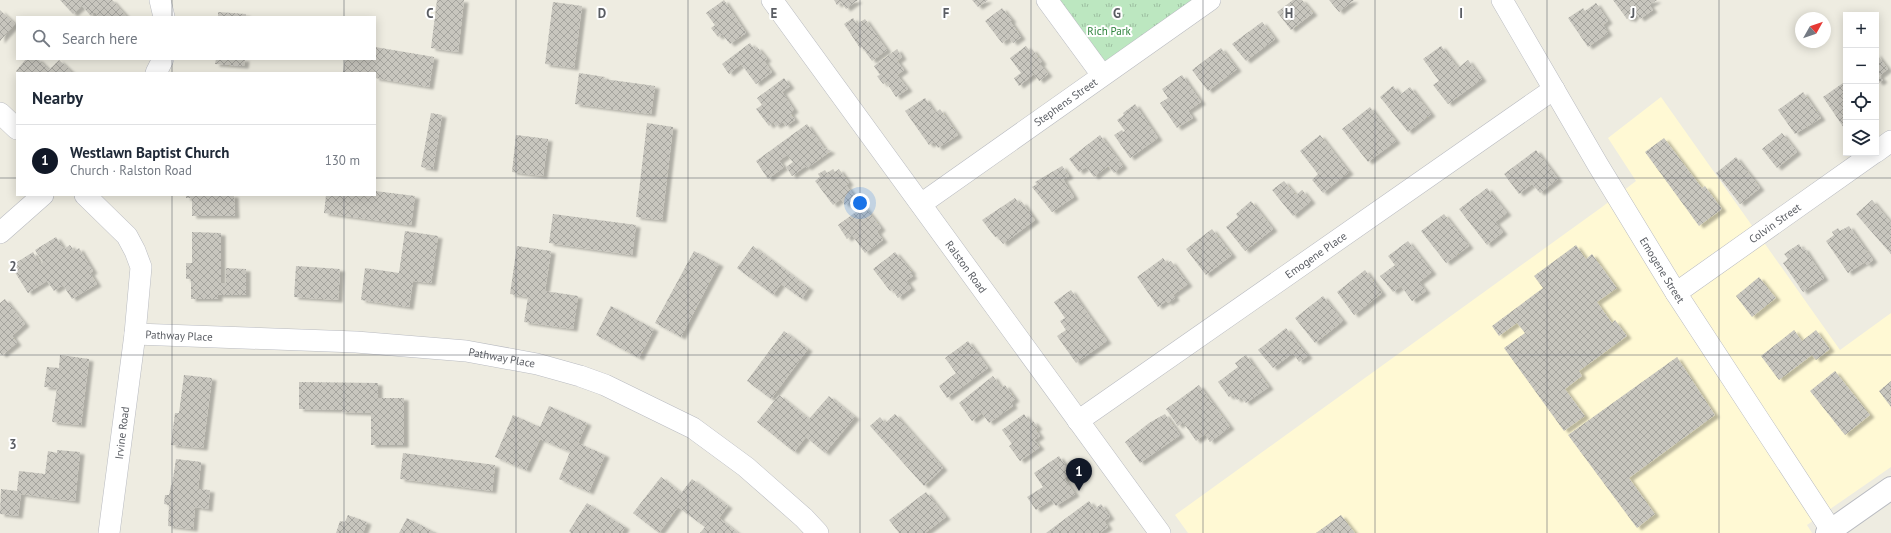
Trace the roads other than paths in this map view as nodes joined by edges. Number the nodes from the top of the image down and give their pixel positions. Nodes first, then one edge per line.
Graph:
1 (160, 0) edge
2 (772, 0) edge
3 (1047, 0) edge
4 (1203, 2) edge
5 (1507, 2) edge
6 (164, 16) edge
7 (162, 60) edge
8 (156, 72) edge
9 (1102, 76) junction
10 (1554, 89) junction
11 (0, 113) edge
12 (16, 128) edge
13 (1891, 141) edge
14 (1879, 149) edge
15 (1869, 156) edge
16 (42, 196) edge
17 (86, 196) edge
18 (921, 204) junction
19 (0, 233) edge
20 (1676, 293) junction
21 (134, 334) junction
22 (1078, 420) junction
23 (1891, 488) edge
24 (1830, 532) edge
25 (109, 533) edge
26 (818, 533) edge
27 (1160, 533) edge

1 - 6 street
2 - 18 street, Ralston Road
3 - 9 street
4 - 9 street, Stephens Street
5 - 10 street, Emogene Street
7 - 8 street
9 - 18 street, Stephens Street
10 - 20 street, Emogene Street
10 - 22 street, Emogene Place
11 - 12 street
13 - 14 street, Colvin Street
15 - 20 street, Colvin Street
16 - 19 street
17 - 21 street, Irvine Road
18 - 22 street, Ralston Road
20 - 24 street, Emogene Street
21 - 25 street, Irvine Road
21 - 26 street, Pathway Place
22 - 27 street, Ralston Road
23 - 24 street

